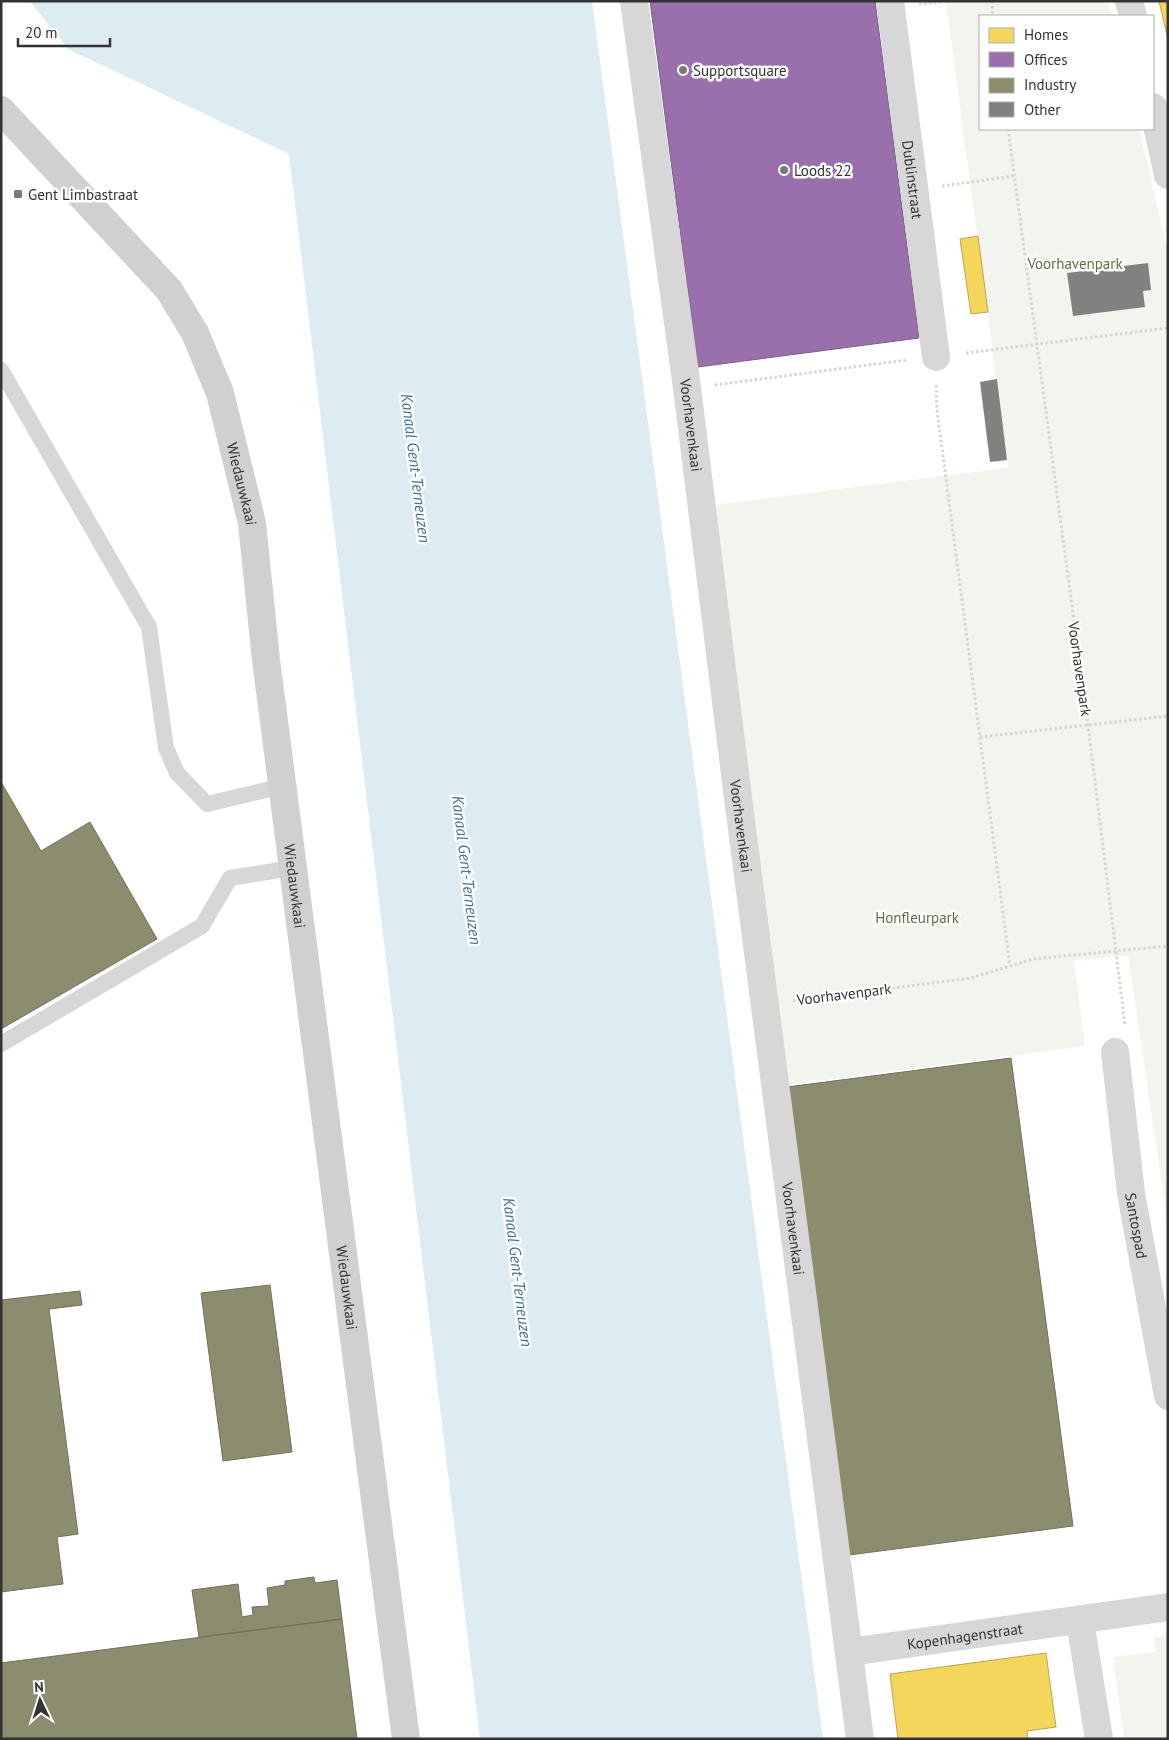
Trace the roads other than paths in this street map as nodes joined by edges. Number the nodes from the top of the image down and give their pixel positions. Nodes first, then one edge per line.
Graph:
1 (634, 1) edge
2 (890, 1) edge
3 (1130, 1) edge
4 (1133, 15) edge
5 (1, 110) edge
6 (1154, 112) edge
7 (1168, 175) edge
8 (936, 357) road end
9 (1, 370) edge
10 (283, 786) junction
11 (293, 868) junction
12 (1, 1044) edge
13 (1115, 1052) road end
14 (1168, 1396) edge
15 (1168, 1607) edge
16 (1080, 1620) junction
17 (850, 1652) junction
18 (406, 1739) edge
19 (860, 1739) edge
20 (1099, 1739) edge

1 - 17 street, Voorhavenkaai
2 - 8 street, Dublinstraat
3 - 4 street
5 - 10 main road, Wiedauwkaai
6 - 7 street
9 - 10 lane
10 - 11 main road, Wiedauwkaai
11 - 12 lane
11 - 18 main road, Wiedauwkaai
13 - 14 street, Santospad
15 - 16 street, Kopenhagenstraat
16 - 17 street, Kopenhagenstraat
16 - 20 street
17 - 19 street, Voorhavenkaai

